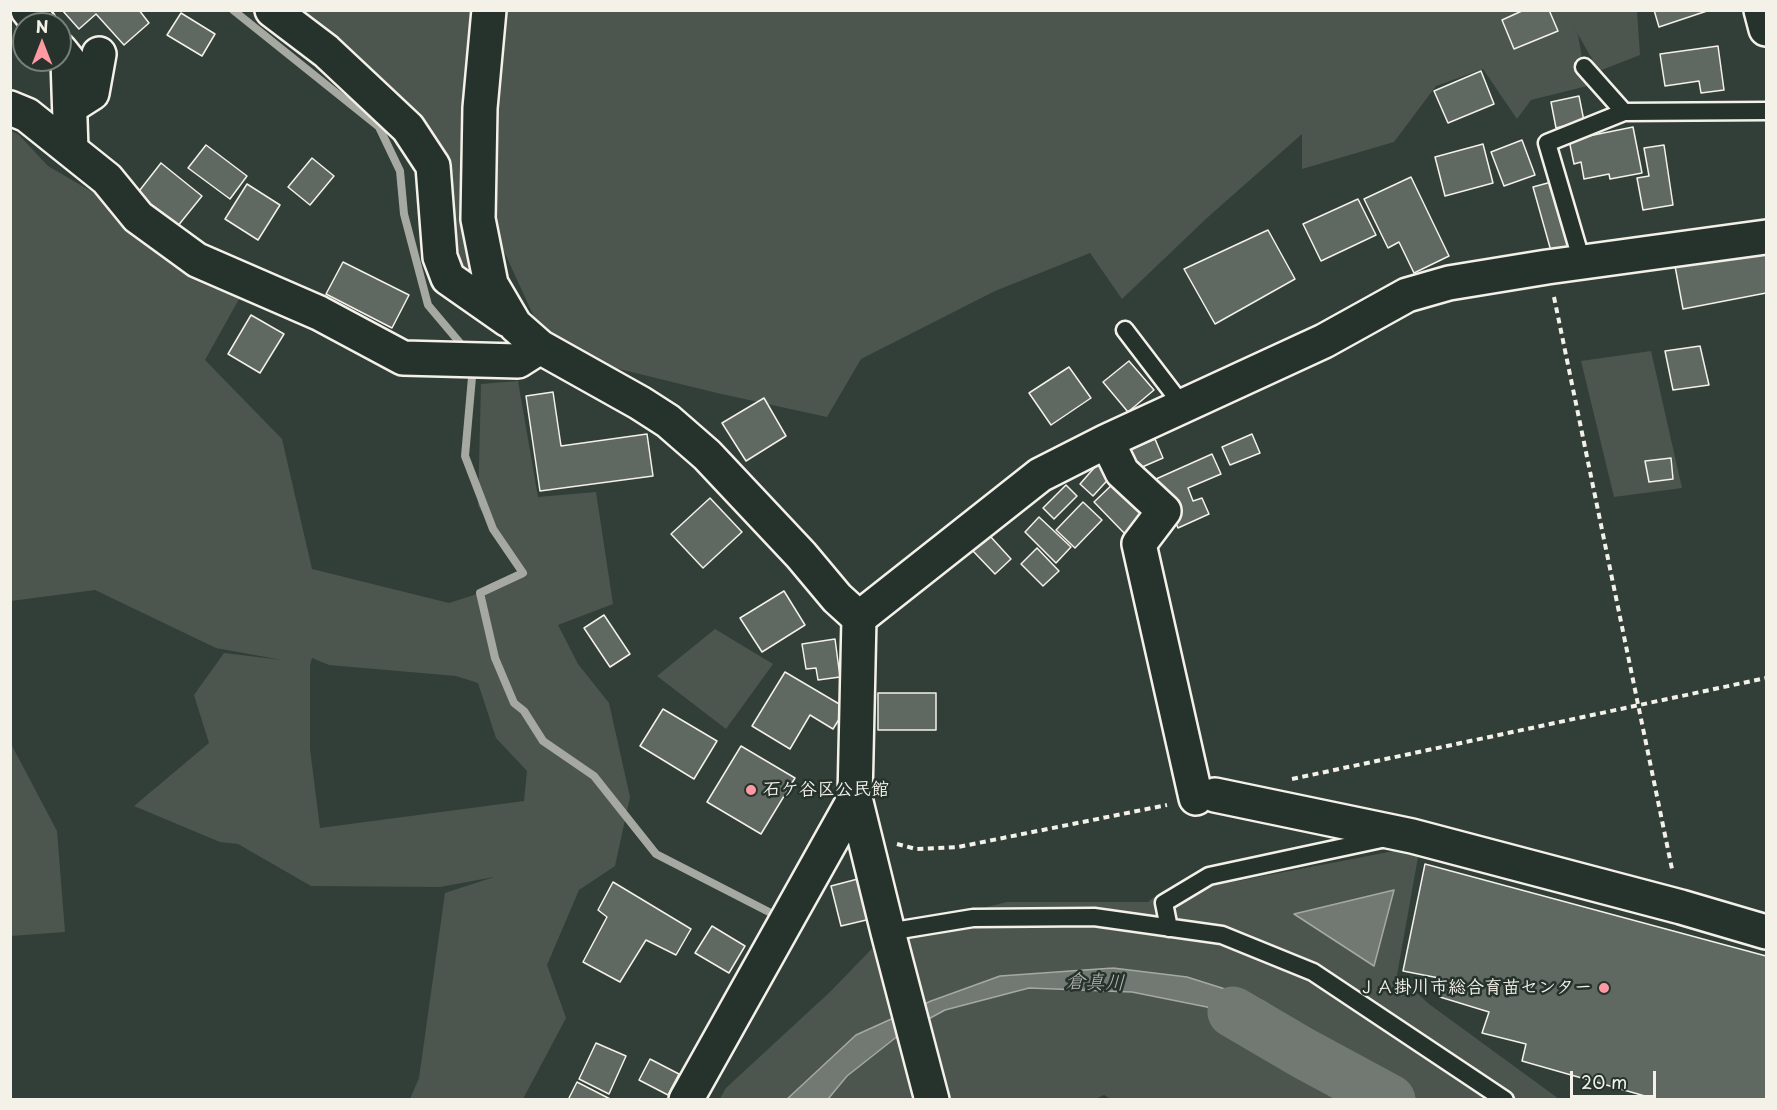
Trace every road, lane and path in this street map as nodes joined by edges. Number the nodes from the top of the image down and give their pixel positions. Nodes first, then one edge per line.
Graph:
1 (273, 10) edge
2 (489, 10) edge
3 (1761, 10) edge
4 (1767, 29) edge
5 (99, 54) dead end
6 (1584, 67) dead end
7 (69, 72) edge
8 (70, 107) junction
9 (10, 108) edge
10 (1767, 111) edge
11 (1624, 112) junction
12 (71, 150) junction
13 (1767, 237) edge
14 (1582, 262) junction
15 (1547, 267) junction
16 (515, 325) junction
17 (1125, 330) dead end
18 (540, 347) junction
19 (1183, 406) junction
20 (1107, 441) junction
21 (859, 618) junction
22 (1767, 678) edge
23 (1639, 705) junction
24 (1283, 780) dead end
25 (1205, 797) junction
26 (855, 798) junction
27 (1404, 834) junction
28 (865, 837) junction
29 (1672, 869) dead end
30 (1169, 928) junction
31 (1767, 932) edge
32 (889, 936) junction
33 (686, 1100) edge
34 (932, 1100) edge
35 (1506, 1100) edge

1 - 16 street
2 - 16 street
3 - 4 street
5 - 8 street
6 - 11 lane
7 - 8 street
8 - 12 street
9 - 12 street
10 - 11 lane
11 - 14 lane
12 - 18 street
13 - 14 street
14 - 15 street
15 - 19 street
15 - 23 path
16 - 18 street
17 - 19 lane
18 - 21 street
19 - 20 street
20 - 21 street
20 - 25 street
21 - 26 street
22 - 23 path
23 - 24 path
23 - 29 path
25 - 27 street
25 - 28 path
26 - 28 street
26 - 33 street
27 - 30 lane
27 - 31 street
28 - 32 street
30 - 32 lane
30 - 35 lane
32 - 34 street

